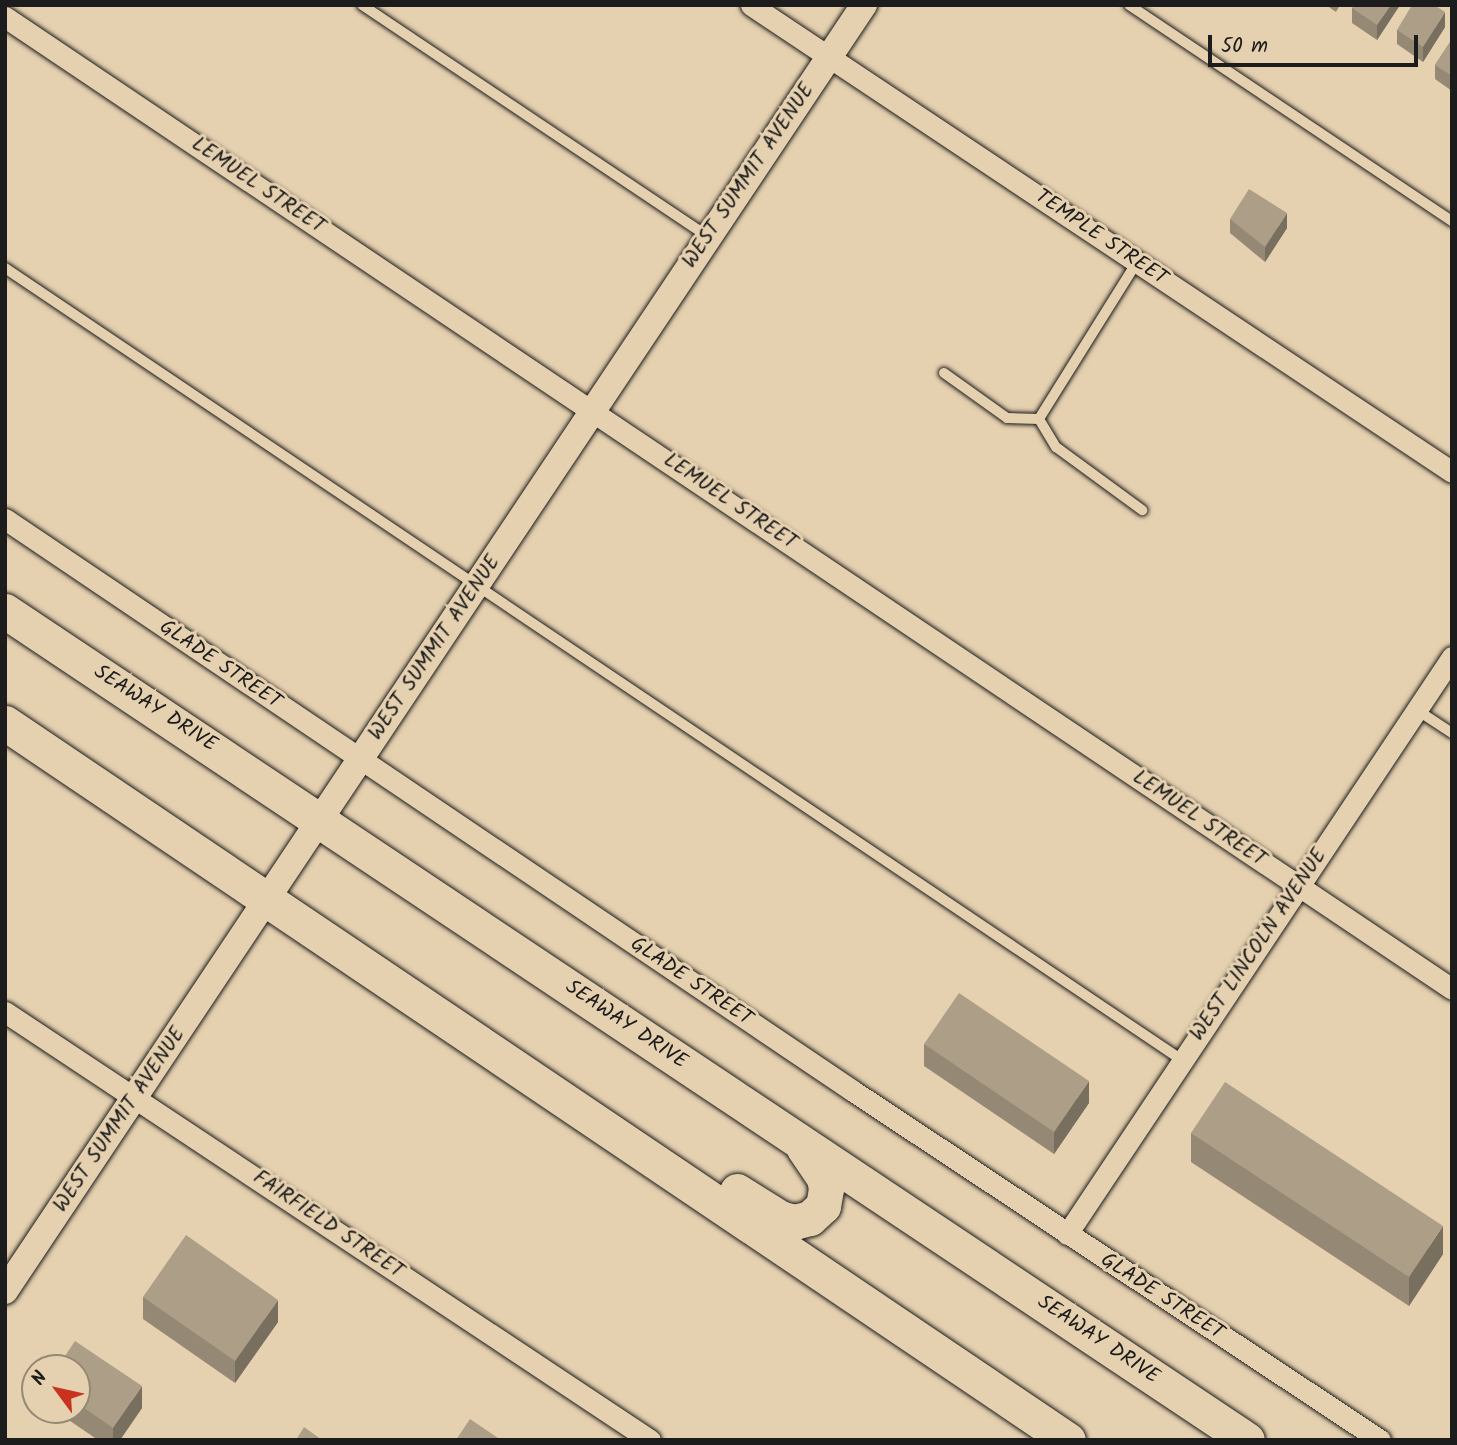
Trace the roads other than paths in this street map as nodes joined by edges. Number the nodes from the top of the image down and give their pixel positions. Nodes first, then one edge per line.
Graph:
1 (362, 5) edge
2 (751, 5) edge
3 (864, 5) edge
4 (1129, 5) edge
5 (8, 15) edge
6 (829, 57) junction
7 (1452, 220) edge
8 (708, 237) junction
9 (1138, 262) junction
10 (5, 268) edge
11 (944, 373) dead end
12 (594, 410) junction
13 (1039, 419) junction
14 (1452, 472) edge
15 (1142, 510) dead end
16 (5, 519) edge
17 (476, 587) junction
18 (5, 611) edge
19 (5, 636) edge
20 (1452, 657) edge
21 (1417, 710) junction
22 (5, 723) edge
23 (1452, 733) edge
24 (360, 760) junction
25 (316, 827) junction
26 (1299, 887) junction
27 (265, 900) junction
28 (344, 952) junction
29 (1452, 989) edge
30 (5, 1012) edge
31 (1182, 1060) junction
32 (136, 1097) junction
33 (800, 1141) junction
34 (1067, 1234) junction
35 (5, 1291) edge
36 (649, 1440) edge
37 (1068, 1440) edge
38 (1247, 1440) edge
39 (1380, 1440) edge

1 - 8 lane
2 - 6 street, TEMPLE STREET
3 - 6 street, WEST SUMMIT AVENUE
4 - 7 lane
5 - 12 street, LEMUEL STREET
6 - 8 street, WEST SUMMIT AVENUE
6 - 9 street, TEMPLE STREET
8 - 12 street, WEST SUMMIT AVENUE
9 - 13 lane
9 - 14 street, TEMPLE STREET
10 - 17 lane
11 - 13 lane
12 - 17 street, WEST SUMMIT AVENUE
12 - 26 street, LEMUEL STREET
13 - 15 lane
16 - 24 street, GLADE STREET
17 - 24 street, WEST SUMMIT AVENUE
17 - 31 lane
18 - 25 highway, SEAWAY DRIVE
19 - 25 highway
20 - 21 street, WEST LINCOLN AVENUE
21 - 23 lane
21 - 26 street, WEST LINCOLN AVENUE
22 - 27 highway
24 - 25 street, WEST SUMMIT AVENUE
24 - 34 street, GLADE STREET
25 - 27 street, WEST SUMMIT AVENUE
25 - 33 highway, SEAWAY DRIVE
26 - 29 street, LEMUEL STREET
26 - 31 street, WEST LINCOLN AVENUE
27 - 28 highway
27 - 32 street, WEST SUMMIT AVENUE
28 - 33 highway
28 - 37 highway
30 - 32 street, FAIRFIELD STREET
31 - 34 street, WEST LINCOLN AVENUE
32 - 35 street, WEST SUMMIT AVENUE
32 - 36 street, FAIRFIELD STREET
33 - 38 highway, SEAWAY DRIVE
34 - 39 street, GLADE STREET

